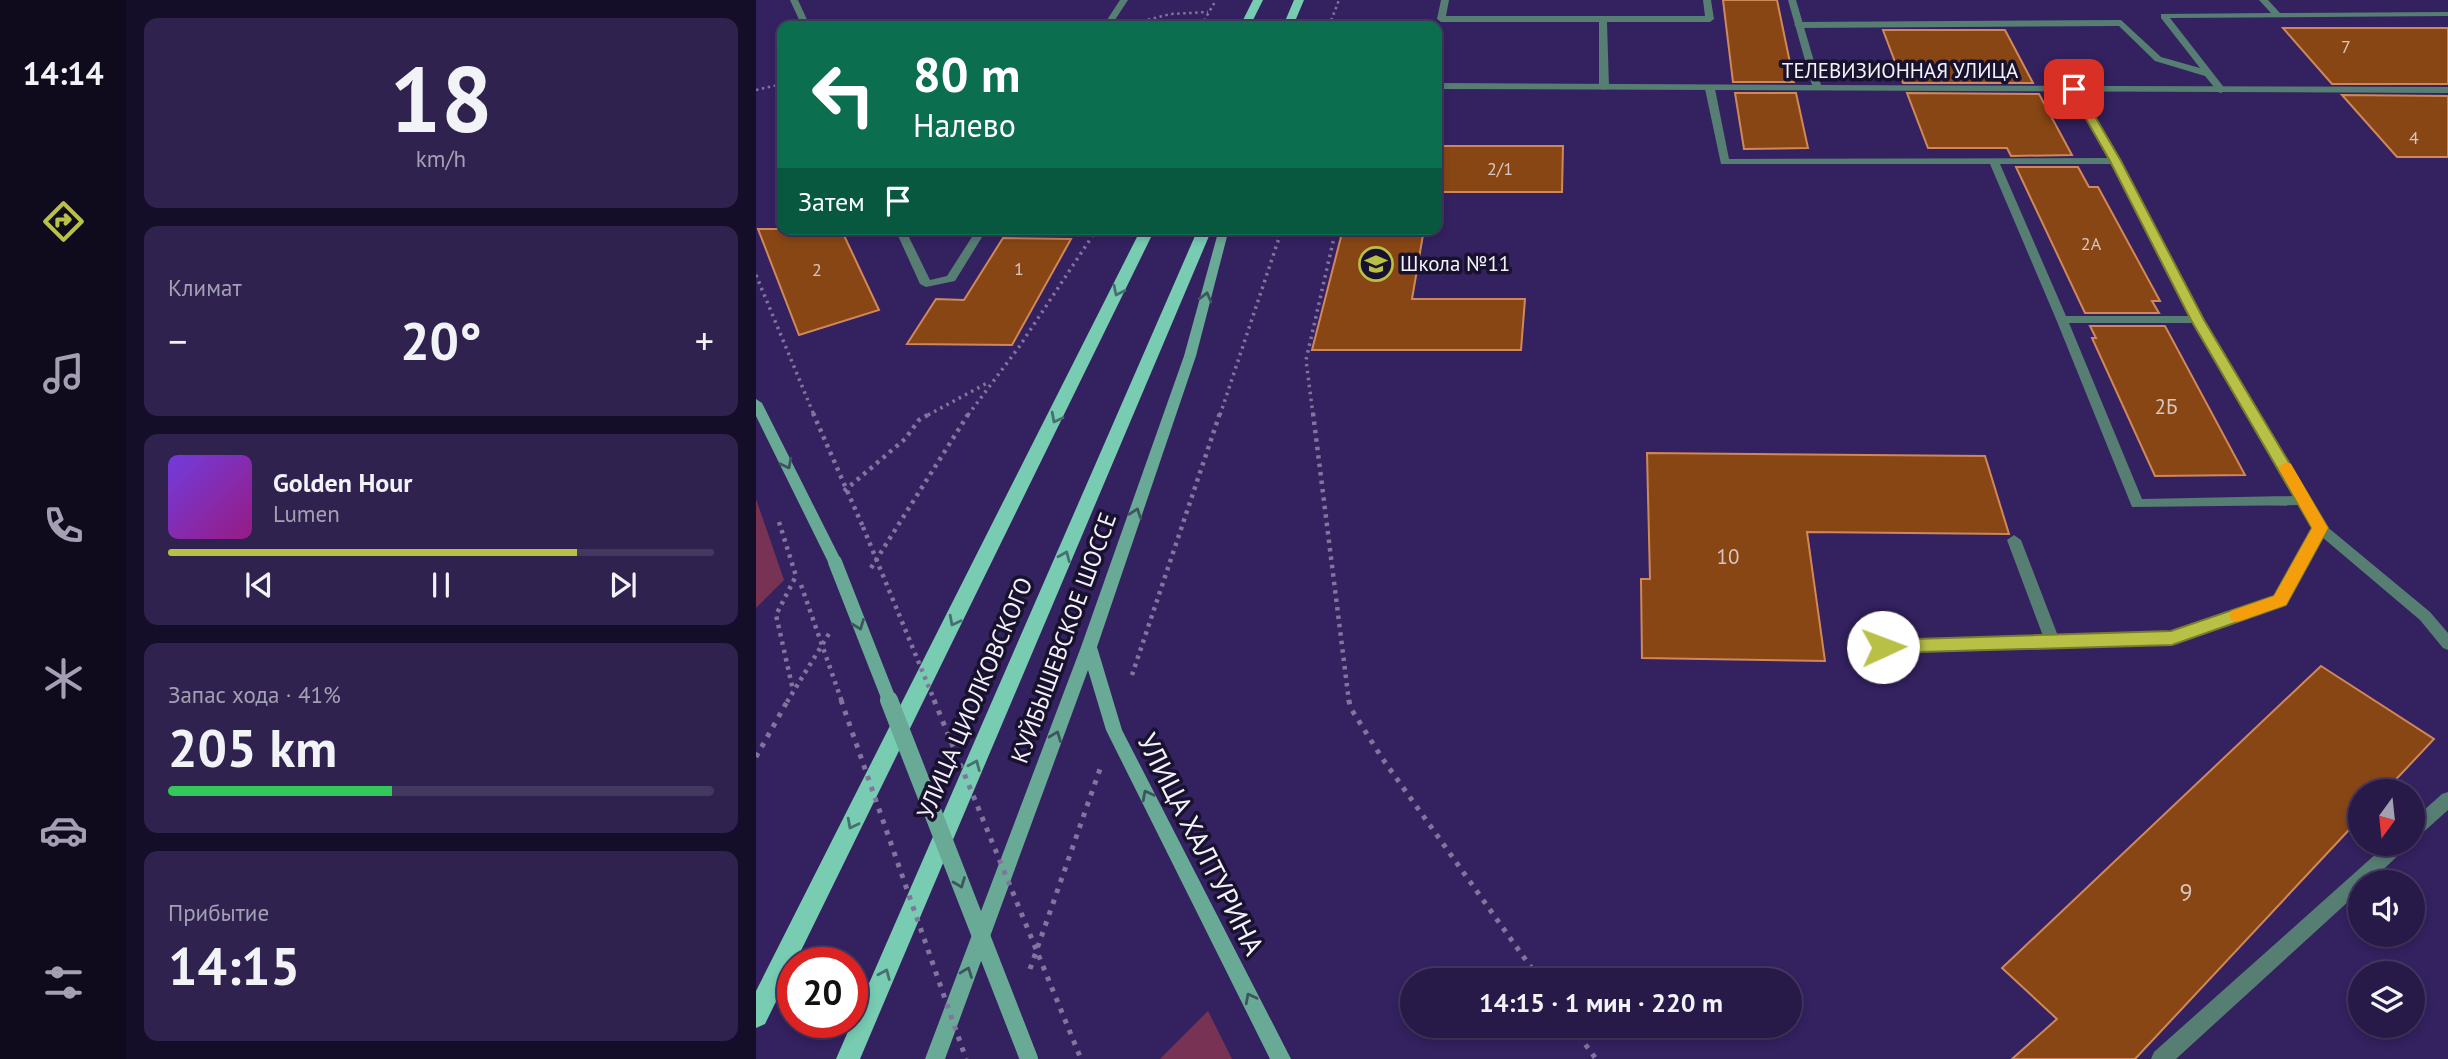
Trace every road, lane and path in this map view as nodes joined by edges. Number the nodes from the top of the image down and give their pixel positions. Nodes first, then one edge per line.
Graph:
1 (794, 0) edge
2 (1124, 0) edge
3 (1216, 0) edge
4 (1258, 0) edge
5 (1299, 0) edge
6 (1339, 0) edge
7 (1445, 0) edge
8 (1707, 0) edge
9 (1792, 0) edge
10 (2263, 0) edge
11 (1208, 12) junction
12 (2448, 14) edge
13 (2278, 15) junction
14 (1603, 20) junction
15 (804, 21) edge
16 (1110, 21) edge
17 (1140, 21) edge
18 (1204, 21) edge
19 (1248, 21) edge
20 (1290, 21) edge
21 (1331, 21) edge
22 (1798, 25) junction
23 (2209, 74) junction
24 (777, 85) edge
25 (1442, 86) edge
26 (1604, 87) junction
27 (1710, 89) junction
28 (1817, 89) junction
29 (2074, 89) junction
30 (756, 90) edge
31 (2221, 90) junction
32 (2448, 90) edge
33 (2116, 161) junction
34 (1994, 162) junction
35 (903, 235) edge
36 (978, 235) edge
37 (1093, 235) edge
38 (1145, 235) edge
39 (1202, 235) edge
40 (1222, 235) edge
41 (1280, 235) edge
42 (1335, 235) edge
43 (756, 275) edge
44 (2062, 319) junction
45 (2197, 320) junction
46 (990, 381) junction
47 (756, 403) edge
48 (974, 405) dead end
49 (844, 491) junction
50 (2305, 500) junction
51 (778, 519) dead end
52 (2320, 528) junction
53 (2014, 540) dead end
54 (796, 576) junction
55 (2053, 642) junction
56 (2448, 644) edge
57 (1089, 647) junction
58 (1883, 647) dead end
59 (793, 690) dead end
60 (1114, 730) junction
61 (2448, 799) edge
62 (2426, 819) edge
63 (2386, 856) edge
64 (1531, 968) edge
65 (1026, 980) dead end
66 (756, 1016) edge
67 (1581, 1038) edge
68 (848, 1059) edge
69 (935, 1059) edge
70 (966, 1059) edge
71 (1029, 1059) edge
72 (1081, 1059) edge
73 (1281, 1059) edge
74 (1596, 1059) edge
75 (2161, 1059) edge

1 - 15 street
2 - 16 street
3 - 11 path
4 - 19 main road
5 - 20 main road
6 - 21 path
7 - 14 street
8 - 14 street
9 - 22 street
10 - 13 street
11 - 17 path
11 - 18 path
12 - 13 street
13 - 23 street
14 - 26 street
22 - 23 street
22 - 28 street
23 - 31 street
24 - 30 path
25 - 26 street, ТЕЛЕВИЗИОННАЯ УЛИЦА
26 - 27 street, ТЕЛЕВИЗИОННАЯ УЛИЦА
27 - 28 street, ТЕЛЕВИЗИОННАЯ УЛИЦА
27 - 34 street
28 - 29 street, ТЕЛЕВИЗИОННАЯ УЛИЦА
29 - 31 street, ТЕЛЕВИЗИОННАЯ УЛИЦА
29 - 33 street
31 - 32 street, ТЕЛЕВИЗИОННАЯ УЛИЦА
33 - 34 street
33 - 45 street
34 - 44 street
35 - 36 street
37 - 46 path
38 -> 66 main road, УЛИЦА ЦИОЛКОВСКОГО
68 -> 39 main road, УЛИЦА ЦИОЛКОВСКОГО
57 -> 40 main road, КУЙБЫШЕВСКОЕ ШОССЕ
41 - 60 path
42 - 64 path
43 - 49 path
44 - 45 street
44 - 50 street
45 - 50 street
46 - 48 path
46 - 49 path
47 -> 71 main road, bridge
49 - 72 path, bridge
50 - 52 street
51 - 54 path
52 - 55 street
52 - 56 street
53 - 55 street
54 - 59 path
54 - 70 path, bridge
55 - 58 street
57 - 60 main road, УЛИЦА ХАЛТУРИНА
69 -> 57 main road, КУЙБЫШЕВСКОЕ ШОССЕ
60 - 65 path
73 -> 60 main road, УЛИЦА ХАЛТУРИНА
61 - 62 street
63 - 75 street
67 - 74 path

